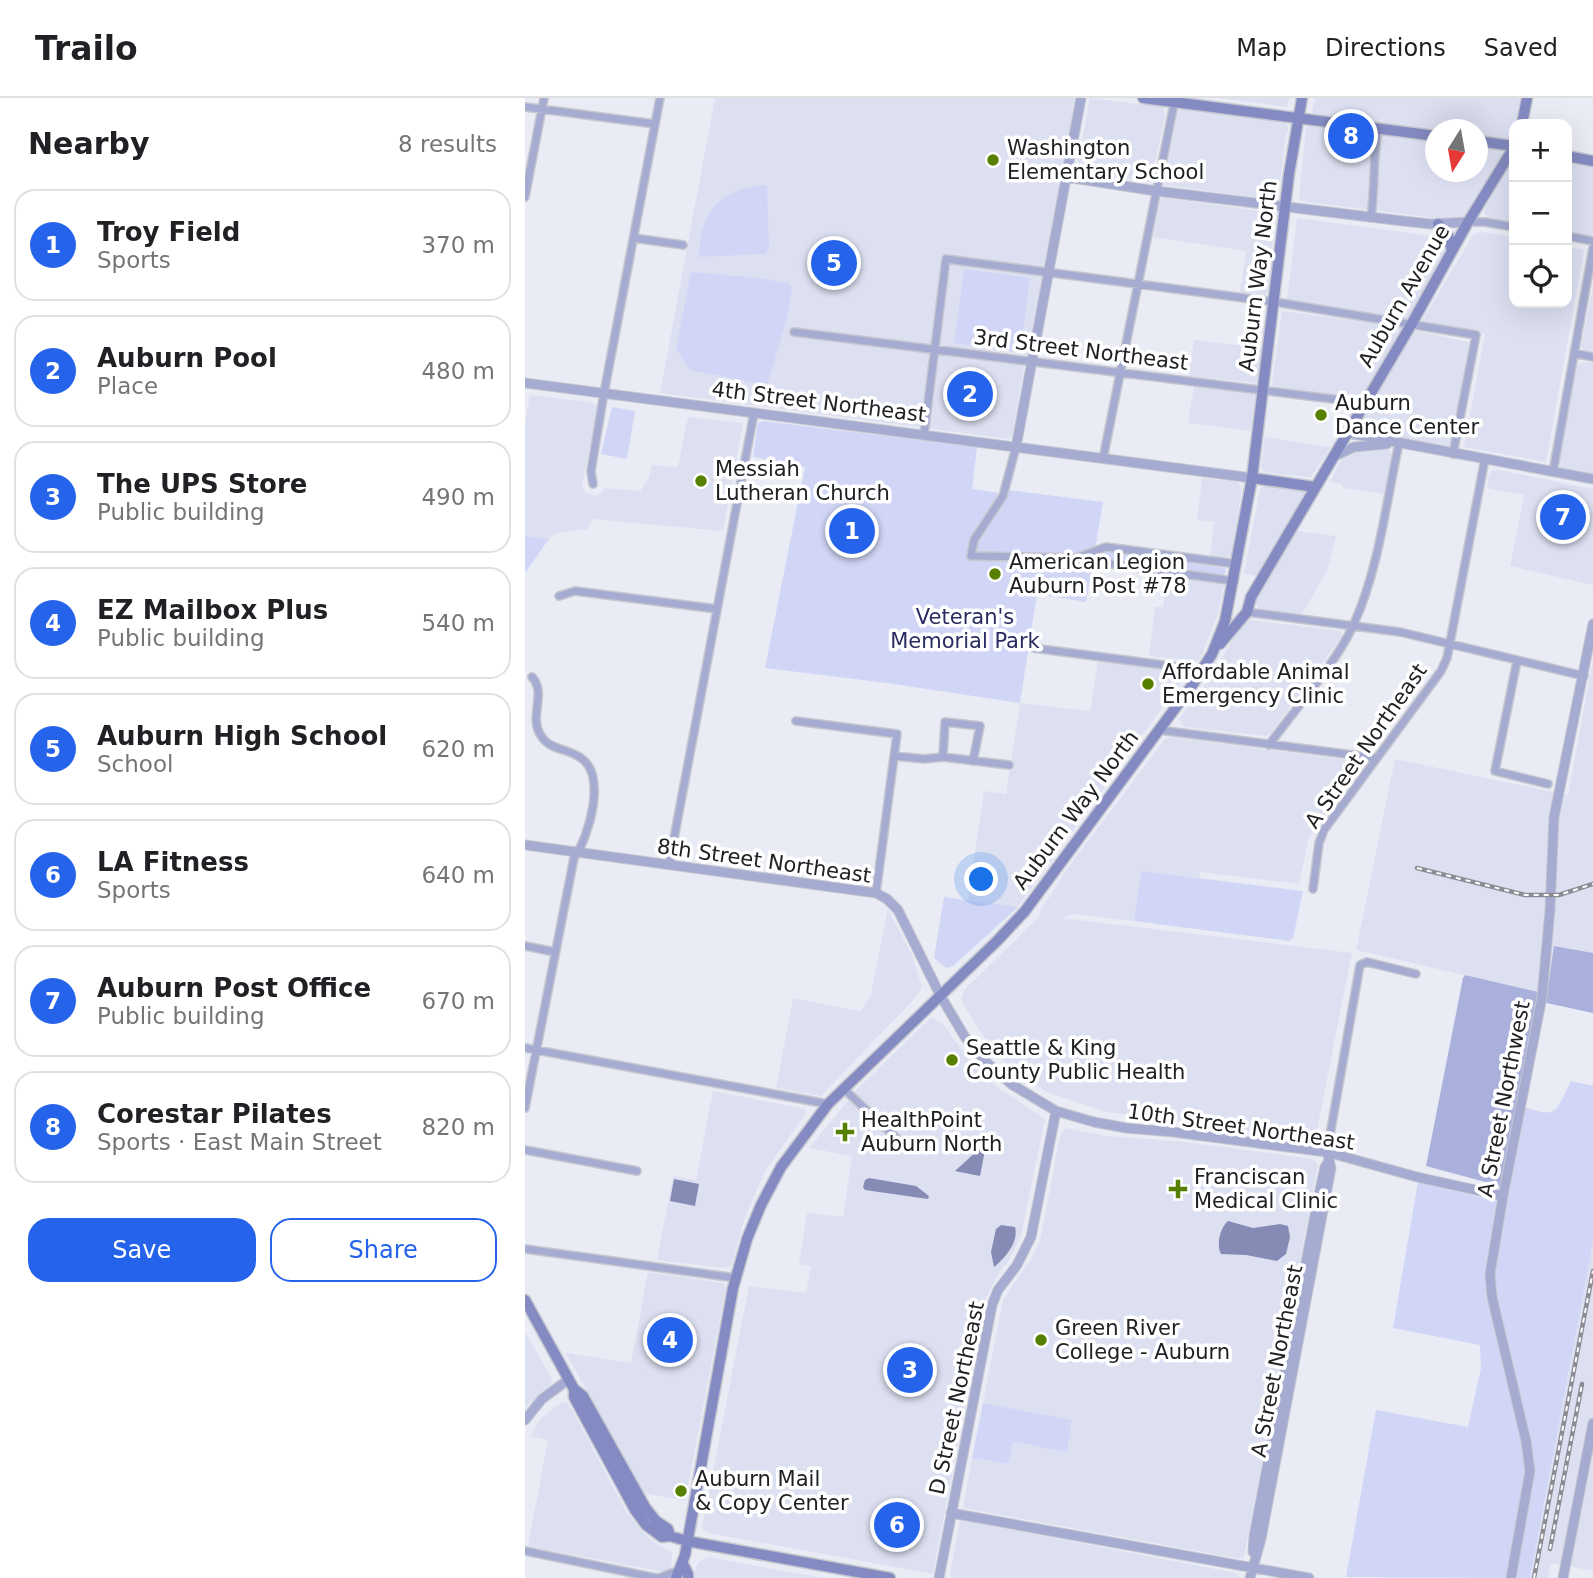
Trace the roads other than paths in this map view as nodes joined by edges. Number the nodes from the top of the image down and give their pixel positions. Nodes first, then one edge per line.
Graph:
1 (544, 98) edge
2 (660, 98) edge
3 (1081, 98) edge
4 (1143, 98) edge
5 (1302, 98) edge
6 (1527, 98) edge
7 (1175, 100) edge
8 (525, 107) edge
9 (542, 109) junction
10 (1298, 117) junction
11 (1523, 119) edge
12 (655, 124) junction
13 (1378, 128) junction
14 (1425, 134) edge
15 (1488, 142) edge
16 (1509, 145) edge
17 (1509, 154) edge
18 (1572, 157) edge
19 (1593, 161) edge
20 (1066, 177) junction
21 (1156, 191) junction
22 (525, 197) edge
23 (1286, 208) junction
24 (1371, 218) junction
25 (1468, 222) junction
26 (1438, 224) junction
27 (1509, 226) edge
28 (1572, 237) edge
29 (635, 238) junction
30 (1593, 241) edge
31 (683, 245) dead end
32 (1593, 248) edge
33 (1452, 251) junction
34 (1049, 272) junction
35 (1139, 284) junction
36 (1275, 302) junction
37 (1411, 324) junction
38 (794, 332) dead end
39 (935, 349) junction
40 (1574, 353) junction
41 (1593, 357) edge
42 (1031, 361) junction
43 (1122, 373) junction
44 (525, 383) edge
45 (1263, 390) junction
46 (604, 393) junction
47 (1365, 403) junction
48 (754, 413) junction
49 (1348, 433) junction
50 (924, 435) junction
51 (1399, 443) junction
52 (1016, 447) junction
53 (1453, 454) junction
54 (1333, 457) junction
55 (1103, 459) junction
56 (1485, 460) junction
57 (1553, 472) junction
58 (1252, 478) junction
59 (1593, 479) edge
60 (593, 484) dead end
61 (1315, 487) junction
62 (1170, 555) junction
63 (1079, 558) junction
64 (1237, 565) junction
65 (1167, 572) junction
66 (1234, 581) junction
67 (559, 596) dead end
68 (717, 609) junction
69 (1247, 612) junction
70 (1353, 625) junction
71 (1593, 625) edge
72 (1450, 644) junction
73 (1033, 648) dead end
74 (1212, 654) junction
75 (1517, 661) junction
76 (1202, 670) junction
77 (1584, 676) junction
78 (531, 677) dead end
79 (796, 721) dead end
80 (1159, 730) junction
81 (1269, 745) junction
82 (894, 756) junction
83 (943, 757) junction
84 (1377, 758) junction
85 (973, 761) junction
86 (1009, 765) dead end
87 (1548, 784) dead end
88 (525, 845) edge
89 (578, 852) junction
90 (669, 865) junction
91 (1313, 889) dead end
92 (876, 893) junction
93 (525, 946) edge
94 (555, 952) junction
95 (1416, 974) dead end
96 (940, 995) junction
97 (525, 1048) edge
98 (536, 1050) junction
99 (843, 1089) junction
100 (828, 1104) junction
101 (525, 1108) edge
102 (1056, 1111) junction
103 (908, 1149) dead end
104 (525, 1150) edge
105 (1328, 1157) junction
106 (637, 1171) dead end
107 (1503, 1196) junction
108 (525, 1249) edge
109 (736, 1278) junction
110 (525, 1300) edge
111 (571, 1384) junction
112 (525, 1420) edge
113 (1593, 1423) edge
114 (604, 1455) junction
115 (627, 1476) junction
116 (951, 1513) junction
117 (670, 1536) junction
118 (687, 1541) junction
119 (525, 1551) edge
120 (1252, 1567) junction
121 (679, 1571) edge
122 (658, 1578) edge
123 (688, 1578) edge
124 (890, 1578) edge
125 (939, 1578) edge
126 (1250, 1578) edge
127 (1309, 1578) edge
128 (1511, 1578) edge
129 (1563, 1578) edge

1 - 9 street
2 - 12 street
3 - 20 street
4 - 7 main road
5 - 10 main road, Auburn Way North
6 - 11 main road
7 - 10 main road
7 - 21 street
8 - 9 street
9 - 12 street
9 - 22 street
10 - 13 main road
10 - 23 main road, Auburn Way North
12 - 29 street
13 - 14 main road
13 - 24 street
15 - 16 main road
17 - 25 main road, Auburn Avenue
18 - 19 main road
20 - 21 street
20 - 34 street
21 - 23 street
21 - 35 street
23 - 24 street
23 - 36 main road, Auburn Way North
24 - 26 street
25 - 26 street
25 - 27 street
25 - 33 main road, Auburn Avenue
26 - 33 main road
28 - 30 street
29 - 31 street
29 - 46 street
32 - 40 street
33 - 37 main road, Auburn Avenue
34 - 35 street
34 - 39 street
34 - 42 street
35 - 36 street
35 - 43 street
36 - 37 street
36 - 45 main road, Auburn Way North
37 - 47 main road, Auburn Avenue
37 - 53 street
38 - 39 street, 3rd Street Northeast
39 - 42 street, 3rd Street Northeast
39 - 50 street
40 - 41 street
40 - 57 street
42 - 43 street, 3rd Street Northeast
42 - 52 street
43 - 45 street, 3rd Street Northeast
43 - 55 street
44 - 46 street, 4th Street Northeast
45 - 47 street, 3rd Street Northeast
45 - 58 main road, Auburn Way North
46 - 48 street, 4th Street Northeast
46 - 60 street
47 - 49 main road, Auburn Avenue
48 - 50 street, 4th Street Northeast
48 - 68 street
49 - 51 street
49 - 54 main road, Auburn Avenue
50 - 52 street, 4th Street Northeast
51 - 53 street
51 - 54 street
51 - 70 street
52 - 55 street, 4th Street Northeast
52 - 63 street
53 - 56 street
54 - 61 main road, Auburn Avenue
55 - 58 street, 4th Street Northeast
56 - 57 street
56 - 72 street, A Street Northeast
57 - 59 street
58 - 61 main road, 4th Street Northeast
58 - 64 main road, Auburn Way North
61 - 69 main road, Auburn Avenue
62 - 63 street
62 - 64 street
62 - 65 street
63 - 65 street
64 - 66 main road, Auburn Way North
65 - 66 street
66 - 74 main road, Auburn Way North
67 - 68 street
68 - 90 street
69 - 70 street
69 - 74 main road, Auburn Avenue
70 - 72 street
70 - 81 street
71 - 77 street, A Street Northwest
72 - 75 street
72 - 84 street, A Street Northeast
73 - 76 street
74 - 76 main road, Auburn Way North
75 - 77 street
75 - 87 street
76 - 80 main road, Auburn Way North
77 - 107 street, A Street Northwest
78 - 89 street
79 - 82 street
80 - 81 street
80 - 96 main road, Auburn Way North
81 - 84 street
82 - 83 street
82 - 92 street
83 - 85 street
83 - 85 street
84 - 91 street, A Street Northeast
85 - 86 street
88 - 89 street, 8th Street Northeast
89 - 90 street, 8th Street Northeast
89 - 94 street
90 - 92 street, 8th Street Northeast
92 - 96 street, 8th Street Northeast
93 - 94 street
94 - 98 street
95 - 105 street, A Street Northeast
96 - 99 main road, Auburn Way North
96 - 102 street, 8th Street Northeast
97 - 98 street
98 - 100 street
98 - 101 street
99 - 100 main road, Auburn Way North
99 - 103 street
100 - 109 main road, Auburn Way North
102 - 105 street, 10th Street Northeast
102 - 116 street, D Street Northeast
104 - 106 street
105 - 107 street, 10th Street Northeast
105 - 120 street, A Street Northeast
107 - 128 street, A Street Northwest
108 - 109 street
109 - 118 main road, Auburn Way North
110 - 111 main road
111 - 112 street
111 - 114 main road
111 - 115 main road
113 - 129 street
114 - 115 main road
114 - 117 main road
115 - 117 main road
116 - 120 street
116 - 125 street, D Street Northeast
117 - 118 main road
118 - 121 main road, Auburn Way North
118 - 124 main road
119 - 122 street
120 - 126 street, A Street Northeast
120 - 127 street
121 - 122 street
121 - 123 main road, Auburn Way North

